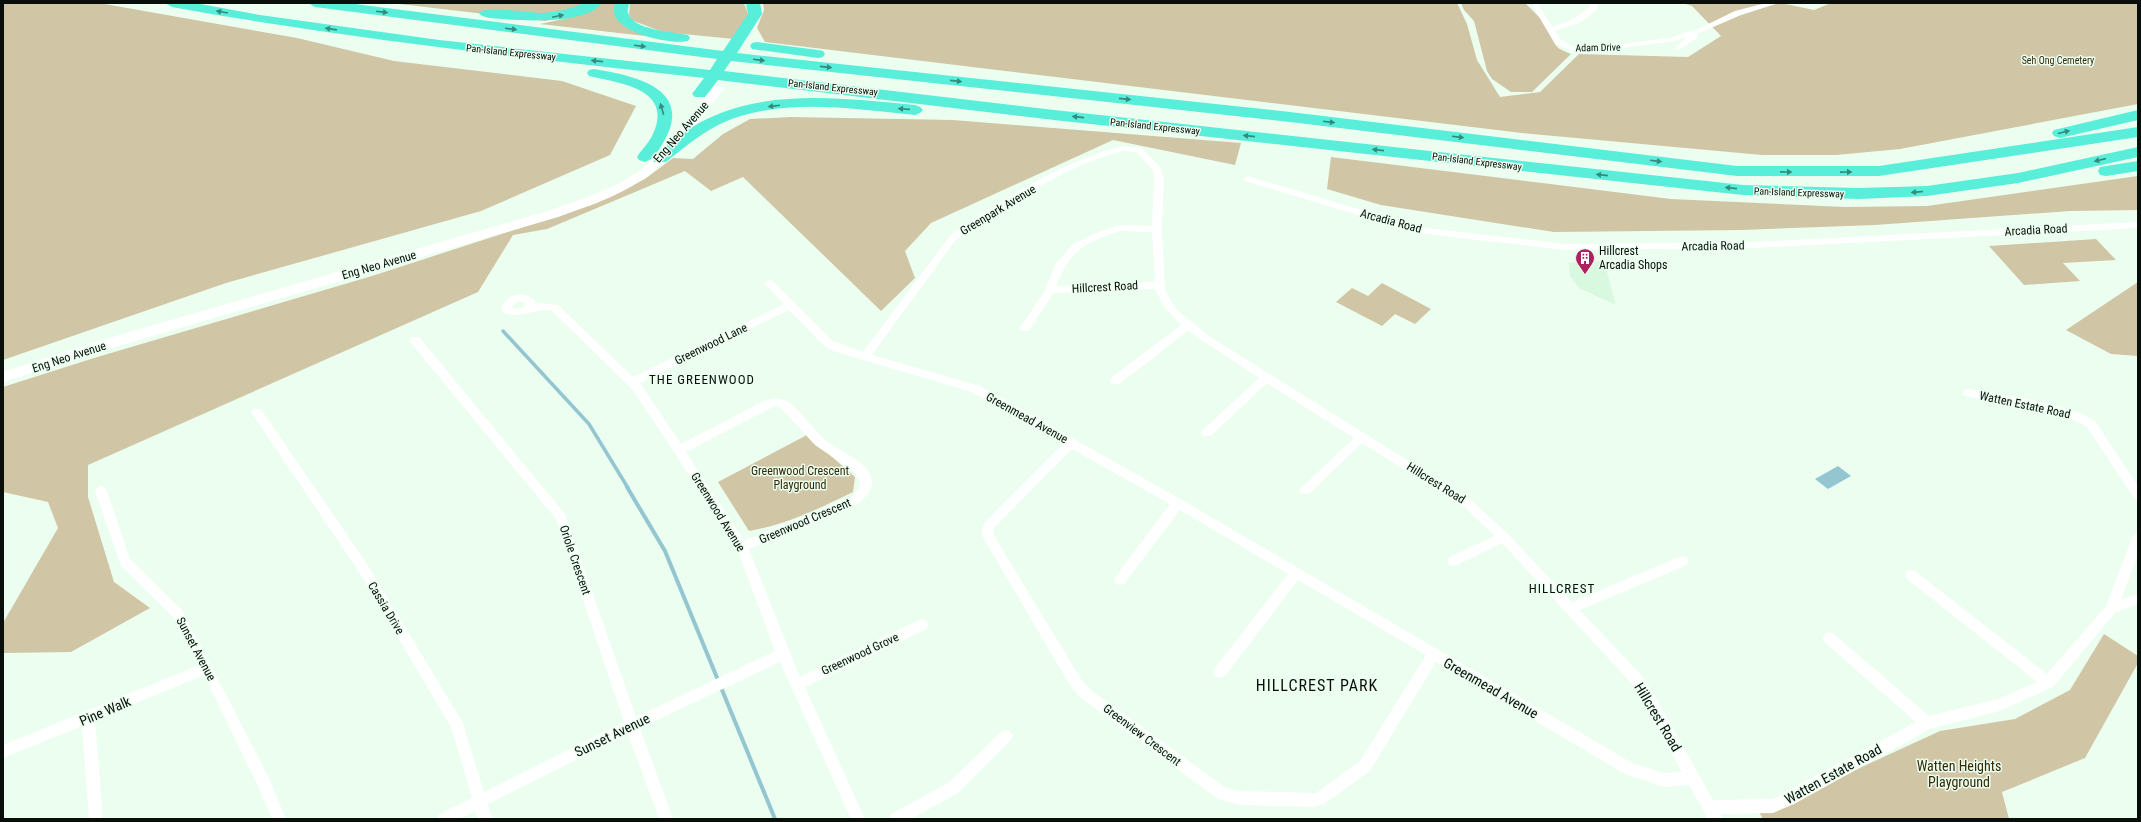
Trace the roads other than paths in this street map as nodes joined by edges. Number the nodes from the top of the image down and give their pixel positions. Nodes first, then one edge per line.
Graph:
1 (172, 3) edge
2 (315, 3) edge
3 (394, 3) edge
4 (595, 3) edge
5 (622, 3) edge
6 (753, 3) edge
7 (760, 3) edge
8 (1593, 3) edge
9 (1775, 3) edge
10 (1534, 4) dead end
11 (1552, 30) junction
12 (1702, 30) junction
13 (439, 44) junction
14 (1679, 48) dead end
15 (789, 57) junction
16 (718, 89) junction
17 (700, 94) junction
18 (2138, 114) edge
19 (1054, 115) junction
20 (2138, 132) edge
21 (1135, 148) joint
22 (2138, 152) edge
23 (1988, 156) junction
24 (653, 158) junction
25 (2138, 166) edge
26 (1248, 179) dead end
27 (1956, 188) junction
28 (2138, 225) edge
29 (1157, 229) junction
30 (769, 283) dead end
31 (1160, 285) junction
32 (1050, 290) junction
33 (790, 305) junction
34 (528, 309) dead end
35 (1187, 326) junction
36 (1025, 328) dead end
37 (414, 340) dead end
38 (865, 357) junction
39 (3, 369) edge
40 (3, 377) edge
41 (1266, 378) junction
42 (1115, 381) dead end
43 (632, 382) junction
44 (1968, 393) dead end
45 (257, 412) dead end
46 (1207, 433) dead end
47 (1362, 436) junction
48 (1071, 443) junction
49 (679, 450) junction
50 (101, 491) dead end
51 (1306, 491) dead end
52 (2138, 495) edge
53 (1178, 503) junction
54 (1504, 537) junction
55 (2138, 538) edge
56 (742, 547) junction
57 (1453, 561) dead end
58 (1683, 561) dead end
59 (1296, 573) junction
60 (1911, 575) dead end
61 (1120, 580) dead end
62 (2138, 599) edge
63 (1571, 608) junction
64 (2111, 608) junction
65 (922, 625) dead end
66 (1829, 638) dead end
67 (782, 654) junction
68 (1433, 655) junction
69 (207, 668) junction
70 (1220, 672) dead end
71 (2048, 683) junction
72 (798, 684) junction
73 (88, 718) junction
74 (1927, 723) junction
75 (632, 725) junction
76 (1006, 736) dead end
77 (3, 752) edge
78 (1693, 778) junction
79 (480, 801) junction
80 (1713, 813) edge
81 (96, 819) edge
82 (279, 819) edge
83 (444, 819) edge
84 (485, 819) edge
85 (666, 819) edge
86 (858, 819) edge
87 (896, 819) edge

13 -> 1 highway, Pan-Island Expressway
2 -> 15 highway, Pan-Island Expressway
3 -> 4 highway
5 - 15 highway
6 - 17 highway
7 - 16 highway
8 - 11 street
9 - 12 street, Adam Drive
10 - 11 street, Adam Drive
11 - 12 street, Adam Drive
12 - 14 street, Adam Drive
19 -> 13 highway, Pan-Island Expressway
24 -> 13 highway
15 -> 23 highway, Pan-Island Expressway
16 - 17 main road
16 - 24 main road, Eng Neo Avenue
17 - 24 main road, Eng Neo Avenue
23 -> 18 highway
19 -> 24 highway
27 -> 19 highway, Pan-Island Expressway
20 - 23 highway, Pan-Island Expressway
21 - 29 street, Hillcrest Road
21 - 38 street, Greenpark Avenue
22 -> 27 highway, Pan-Island Expressway
24 - 39 main road, Eng Neo Avenue
24 - 40 main road, Eng Neo Avenue
25 - 27 highway
26 - 28 street, Arcadia Road
29 - 31 street, Hillcrest Road
29 - 32 street, Hillcrest Road
30 - 33 street, Greenmead Avenue
31 - 32 street, Hillcrest Road
31 - 35 street, Hillcrest Road
32 - 36 street, Hillcrest Road
33 - 38 street, Greenmead Avenue
33 - 43 street, Greenwood Lane
34 - 43 street, Greenwood Avenue
35 - 41 street, Hillcrest Road
35 - 42 street
37 - 75 street, Oriole Crescent
38 - 48 street, Greenmead Avenue
41 - 46 street
41 - 47 street, Hillcrest Road
43 - 49 street, Greenwood Avenue
44 - 52 street, Watten Estate Road
45 - 79 street, Cassia Drive
47 - 51 street
47 - 54 street, Hillcrest Road
48 - 53 street, Greenmead Avenue
48 - 68 street, Greenview Crescent
49 - 56 street, Greenwood Avenue
49 - 56 street, Greenwood Crescent
50 - 69 street, Sunset Avenue
53 - 59 street, Greenmead Avenue
53 - 61 street
54 - 57 street
54 - 63 street, Hillcrest Road
55 - 64 street, Watten Estate Road
56 - 67 street, Greenwood Avenue
58 - 63 street
59 - 68 street, Greenmead Avenue
59 - 70 street
60 - 71 street
62 - 64 street
63 - 78 street, Hillcrest Road
64 - 71 street, Watten Estate Road
65 - 72 street, Greenwood Grove
66 - 74 street
67 - 72 street, Greenwood Avenue
67 - 75 street, Sunset Avenue
68 - 78 street, Greenmead Avenue
69 - 73 street, Pine Walk
69 - 82 street, Sunset Avenue
71 - 74 street, Watten Estate Road
72 - 86 street, Greenwood Avenue
73 - 77 street, Pine Walk
73 - 81 street
74 - 80 street, Watten Estate Road
75 - 79 street, Sunset Avenue
75 - 85 street, Oriole Crescent
76 - 87 street
78 - 80 street, Hillcrest Road
79 - 83 street, Sunset Avenue
79 - 84 street, Cassia Drive

